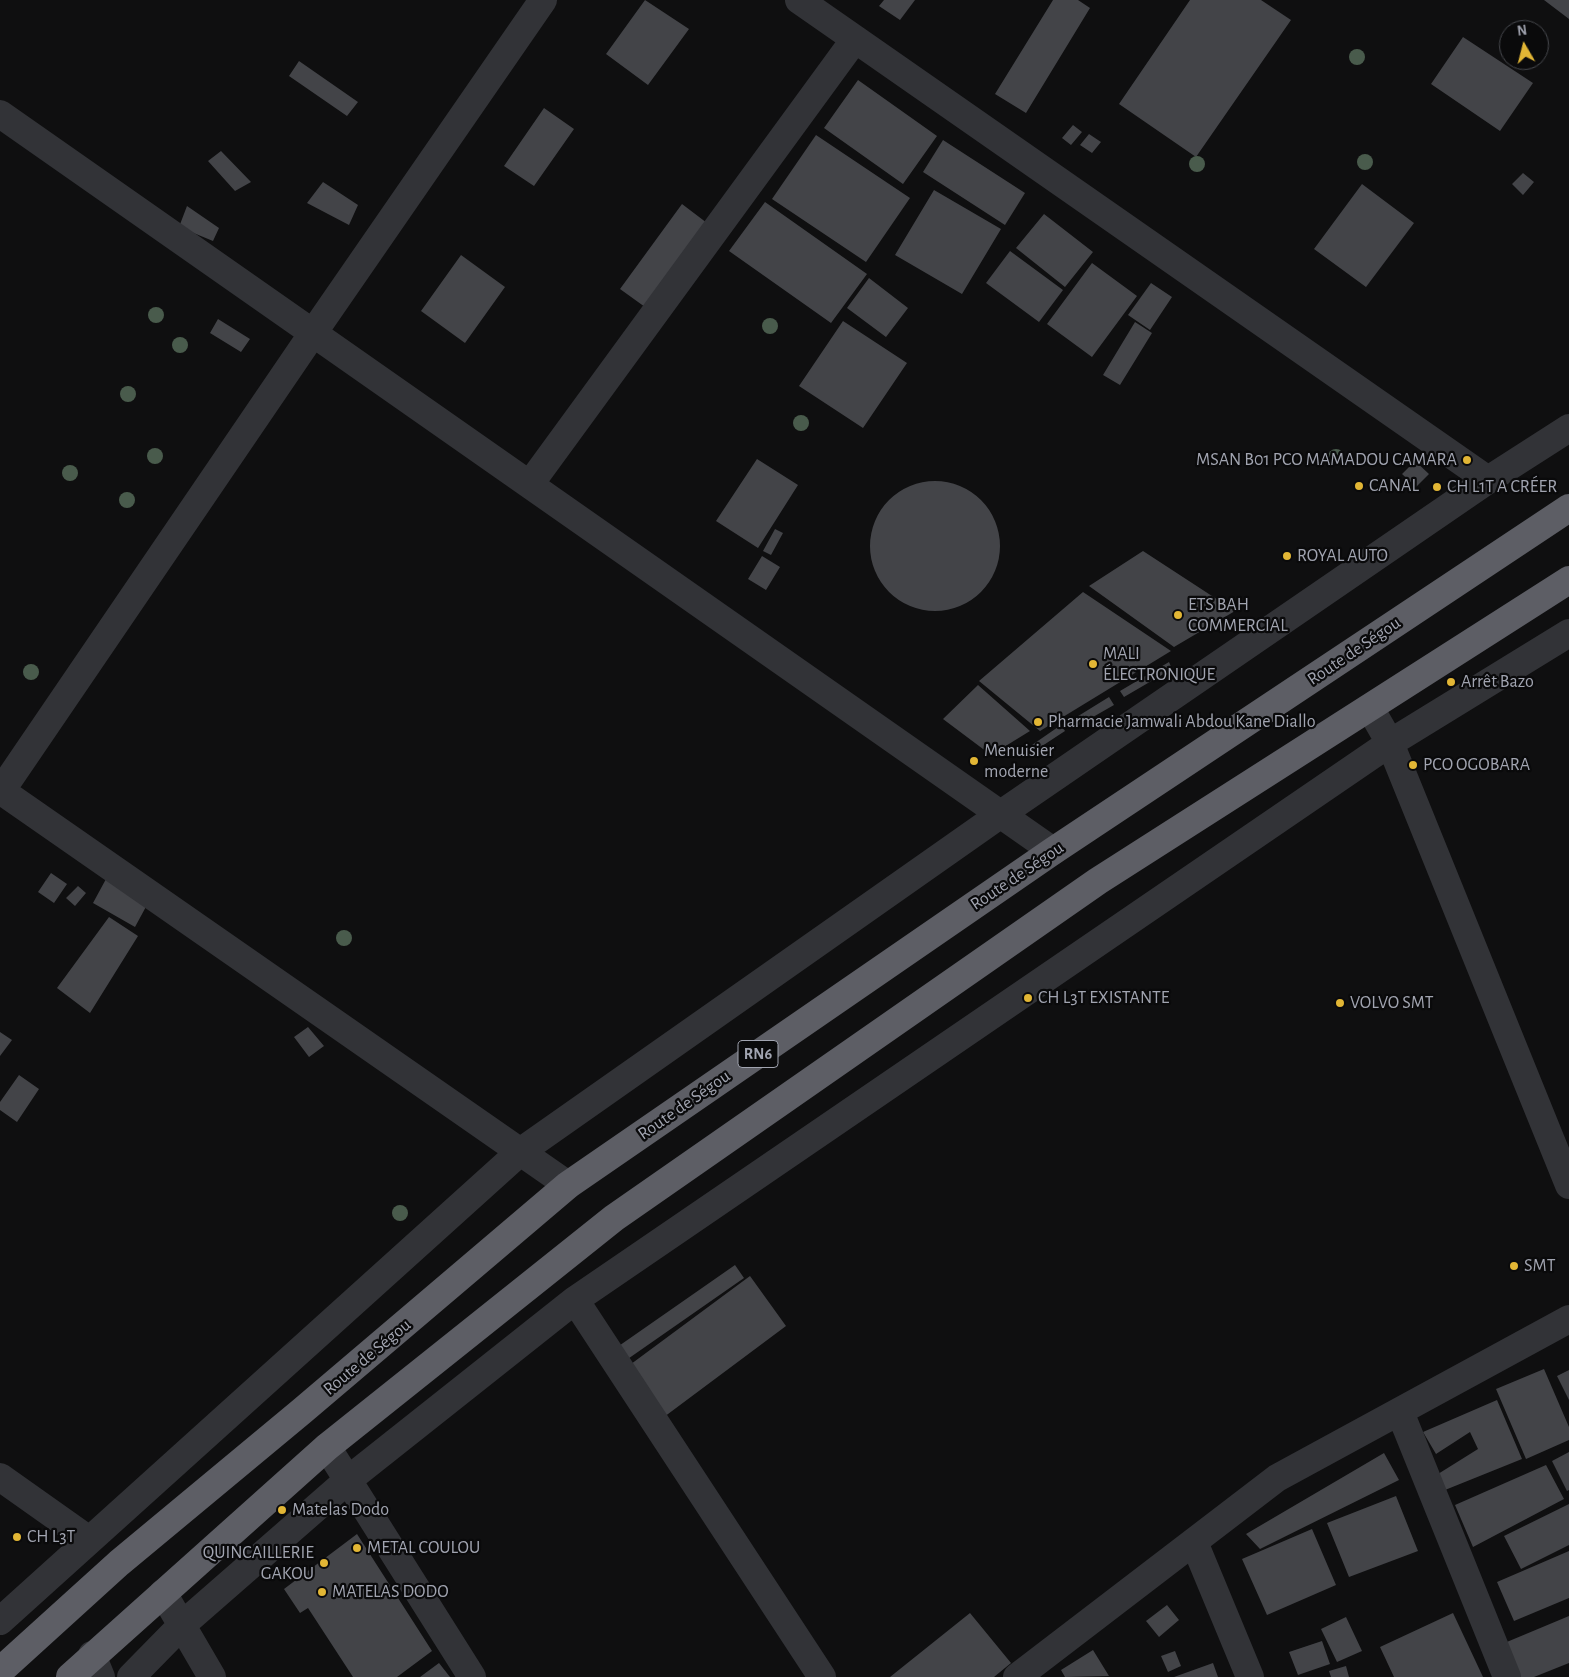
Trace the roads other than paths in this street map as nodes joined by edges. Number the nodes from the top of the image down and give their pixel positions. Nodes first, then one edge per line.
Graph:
1 (543, 0) edge
2 (799, 0) edge
3 (855, 39) junction
4 (0, 114) edge
5 (313, 333) junction
6 (1569, 428) edge
7 (1488, 480) junction
8 (530, 484) junction
9 (1569, 508) edge
10 (1569, 580) edge
11 (1569, 633) edge
12 (1370, 708) junction
13 (1390, 743) junction
14 (1, 790) edge
15 (1001, 814) junction
16 (1053, 851) junction
17 (520, 1152) junction
18 (568, 1185) junction
19 (1569, 1185) edge
20 (575, 1300) junction
21 (1569, 1319) edge
22 (1400, 1412) junction
23 (327, 1447) junction
24 (0, 1477) edge
25 (348, 1480) junction
26 (89, 1540) junction
27 (1194, 1542) junction
28 (163, 1593) junction
29 (0, 1621) edge
30 (182, 1625) junction
31 (97, 1666) edge
32 (0, 1671) edge
33 (70, 1677) edge
34 (131, 1677) edge
35 (212, 1677) edge
36 (472, 1677) edge
37 (822, 1677) edge
38 (1017, 1677) edge
39 (1250, 1677) edge
40 (1507, 1677) edge

1 - 5 street
2 - 3 street
3 - 7 street
3 - 8 street
4 - 5 street
5 - 8 street
5 - 14 street
6 - 7 street
7 - 15 street
8 - 15 street
9 - 16 highway, Route de Ségou / RN6
10 - 12 highway
11 - 13 street
12 - 13 street
12 - 23 highway
13 - 19 street
13 - 20 street
14 - 17 street
15 - 16 street
15 - 17 street
16 - 18 highway, Route de Ségou / RN6
17 - 18 street
17 - 26 street
18 - 32 highway, Route de Ségou / RN6
20 - 25 street
20 - 37 street
21 - 22 street
22 - 27 street
22 - 40 street
23 - 25 street
23 - 28 highway
24 - 26 street
25 - 30 street
25 - 36 street
26 - 29 street
27 - 38 street
27 - 39 street
28 - 30 street
28 - 31 highway
30 - 34 street
30 - 35 street
31 - 33 highway

